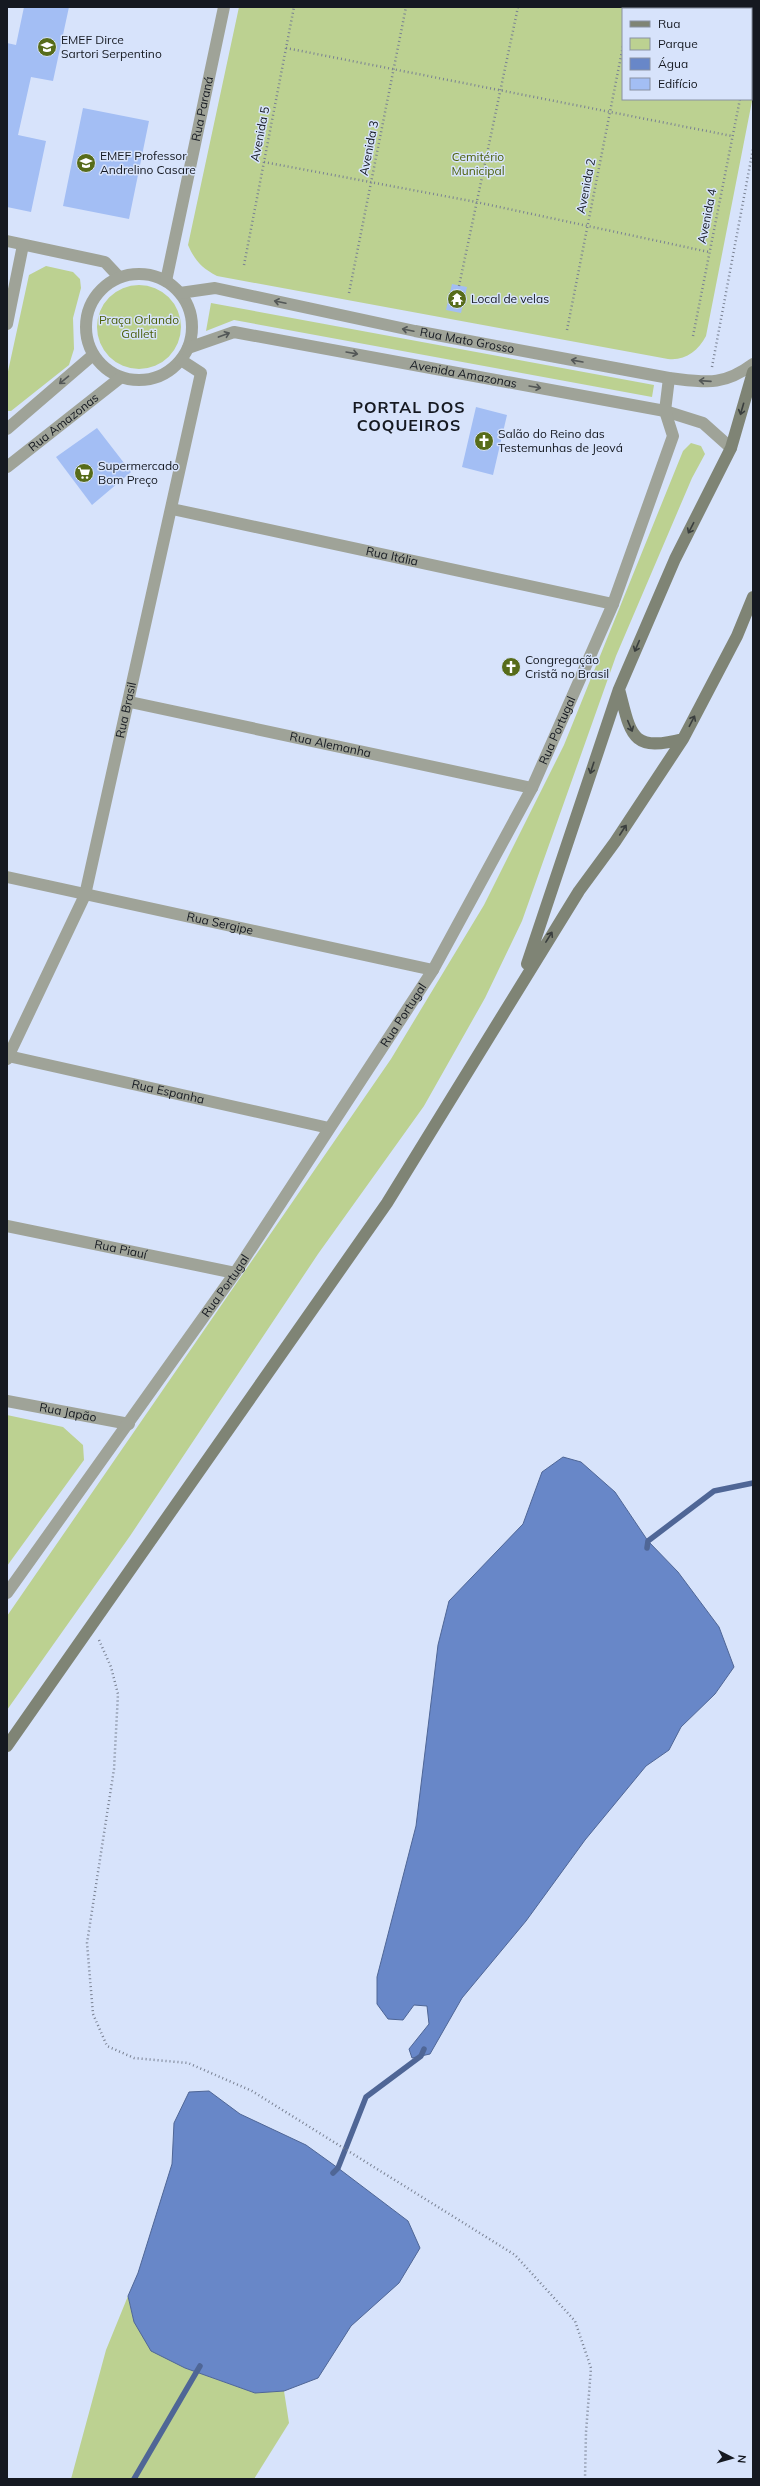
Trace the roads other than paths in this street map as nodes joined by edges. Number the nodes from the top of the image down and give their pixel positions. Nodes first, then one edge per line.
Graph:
1 (224, 7) edge
2 (7, 241) edge
3 (23, 245) junction
4 (118, 277) junction
5 (166, 281) junction
6 (180, 293) junction
7 (7, 324) edge
8 (188, 348) junction
9 (93, 355) junction
10 (181, 360) junction
11 (753, 364) edge
12 (753, 372) edge
13 (120, 378) junction
14 (669, 378) junction
15 (665, 411) junction
16 (7, 429) edge
17 (731, 448) junction
18 (7, 467) edge
19 (172, 509) junction
20 (753, 597) edge
21 (613, 604) junction
22 (619, 689) junction
23 (130, 702) junction
24 (683, 739) junction
25 (532, 788) junction
26 (7, 877) edge
27 (85, 895) junction
28 (433, 970) junction
29 (521, 982) junction
30 (8, 1057) edge
31 (329, 1128) junction
32 (7, 1226) edge
33 (234, 1273) junction
34 (7, 1401) edge
35 (129, 1424) junction
36 (7, 1593) edge
37 (7, 1746) edge

1 - 5 street, Rua Paraná
2 - 3 street
3 - 4 street
3 - 7 street
4 - 5 street
4 - 9 street
5 - 6 street
6 - 8 street
14 -> 6 street, Rua Mato Grosso
8 - 10 street
8 -> 15 street, Avenida Amazonas
9 - 13 street
9 -> 16 street
10 - 13 street
10 - 19 street, Rua Brasil
11 -> 14 street, Rua Mato Grosso
12 -> 17 main road
13 - 18 street, Rua Amazonas
14 - 15 street, Rua Portugal
15 - 17 street, Avenida Amazonas
15 - 21 street, Rua Portugal
17 -> 22 main road
19 - 21 street, Rua Itália
19 - 23 street, Rua Brasil
24 -> 20 main road
21 - 25 street, Rua Portugal
22 -> 24 main road
22 -> 29 main road
23 - 25 street, Rua Alemanha
23 - 27 street, Rua Brasil
29 -> 24 main road
25 - 28 street, Rua Portugal
26 - 27 street, Rua Sergipe
27 - 28 street, Rua Sergipe
27 - 30 street, Rua Brasil
28 - 31 street, Rua Portugal
29 - 37 main road
30 - 31 street, Rua Espanha
31 - 33 street, Rua Portugal
32 - 33 street, Rua Piauí
33 - 35 street, Rua Portugal
34 - 35 street, Rua Japão
35 - 36 street, Rua Portugal

